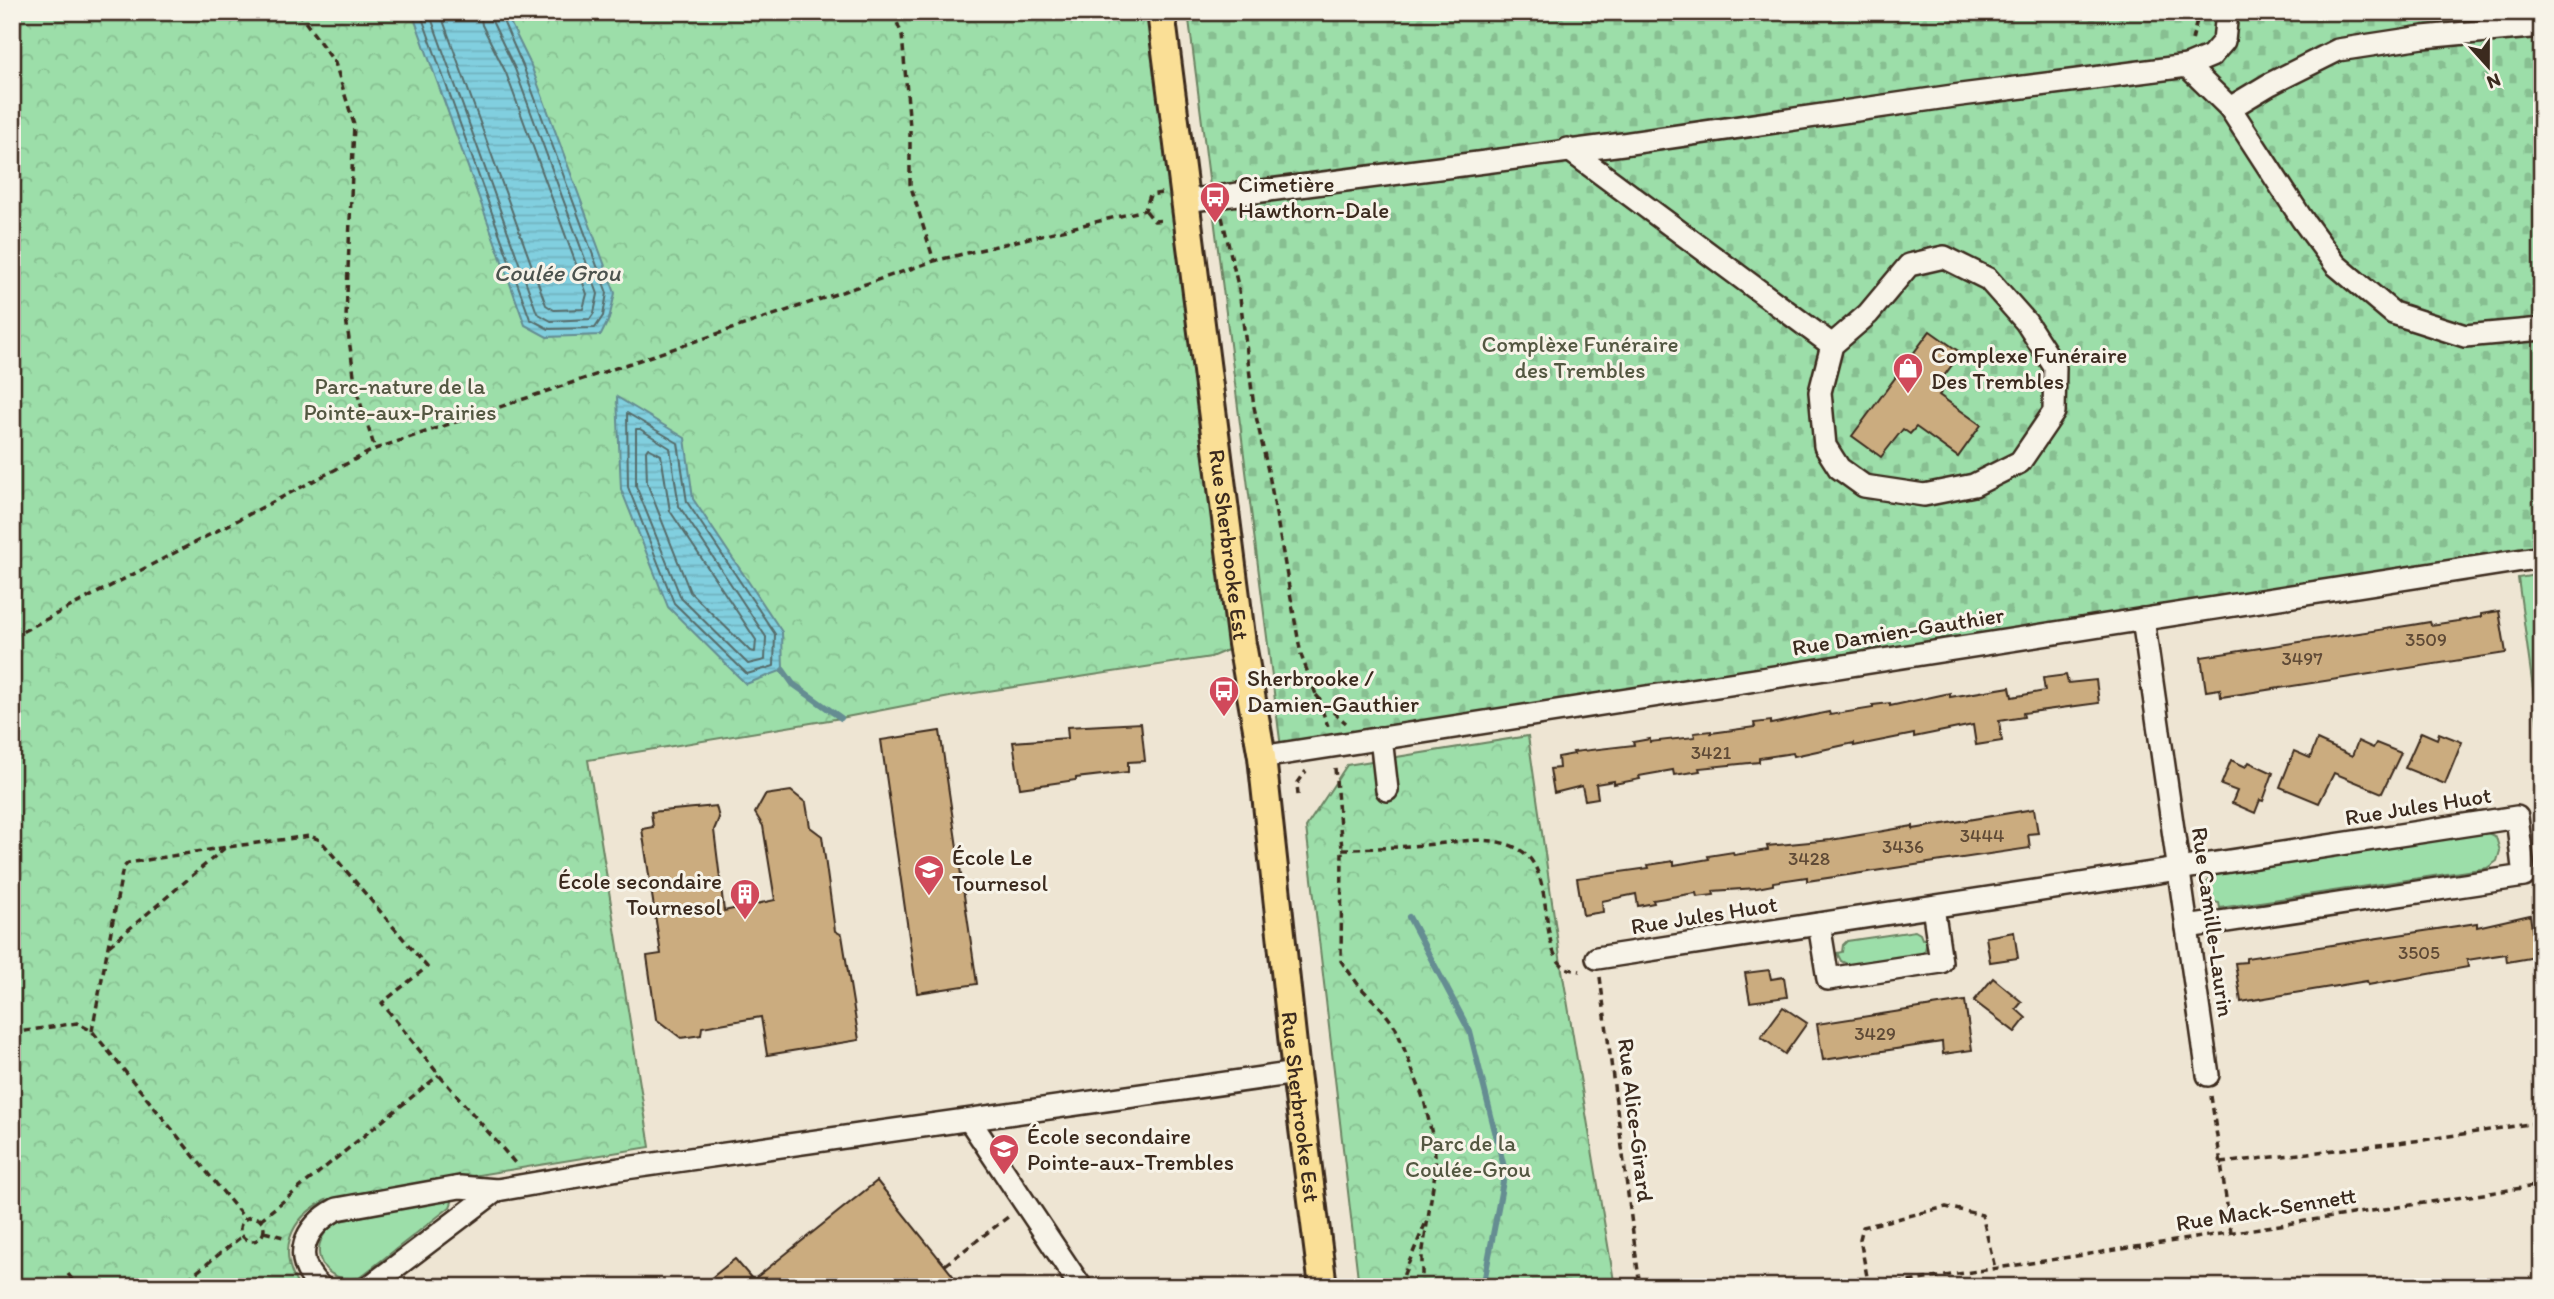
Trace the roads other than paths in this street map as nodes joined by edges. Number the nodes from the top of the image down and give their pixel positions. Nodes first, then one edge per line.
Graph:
1 (1161, 12) edge
2 (2227, 12) edge
3 (2542, 26) edge
4 (2187, 66) junction
5 (2230, 108) junction
6 (1567, 149) junction
7 (1185, 201) junction
8 (2542, 330) edge
9 (1832, 345) junction
10 (2542, 556) edge
11 (2143, 619) junction
12 (1381, 738) junction
13 (1262, 757) junction
14 (1387, 790) dead end
15 (2179, 869) junction
16 (1933, 906) junction
17 (1819, 924) junction
18 (2187, 927) junction
19 (1589, 964) road end
20 (1296, 1073) junction
21 (2208, 1075) road end
22 (970, 1121) junction
23 (497, 1190) junction
24 (321, 1287) edge
25 (369, 1287) edge
26 (1081, 1287) edge
27 (1323, 1287) edge

1 - 7 main road, Rue Sherbrooke Est
2 - 4 street
3 - 5 street
4 - 5 street
4 - 6 street
5 - 8 street
6 - 7 street
6 - 9 street
7 - 13 main road, Rue Sherbrooke Est
9 - 9 street
10 - 11 street, Rue Damien-Gauthier
11 - 12 street, Rue Damien-Gauthier
11 - 15 street, Rue Camille-Laurin
12 - 13 street, Rue Damien-Gauthier
12 - 14 street
13 - 20 main road, Rue Sherbrooke Est
15 - 16 street, Rue Jules Huot
15 - 18 street, Rue Camille-Laurin
15 - 18 street, Rue Jules Huot
16 - 17 street, Rue Jules Huot
16 - 17 street
17 - 19 street, Rue Jules Huot
18 - 21 street, Rue Camille-Laurin
20 - 22 street
20 - 27 main road, Rue Sherbrooke Est
22 - 23 street
22 - 26 street
23 - 24 street
23 - 25 street

